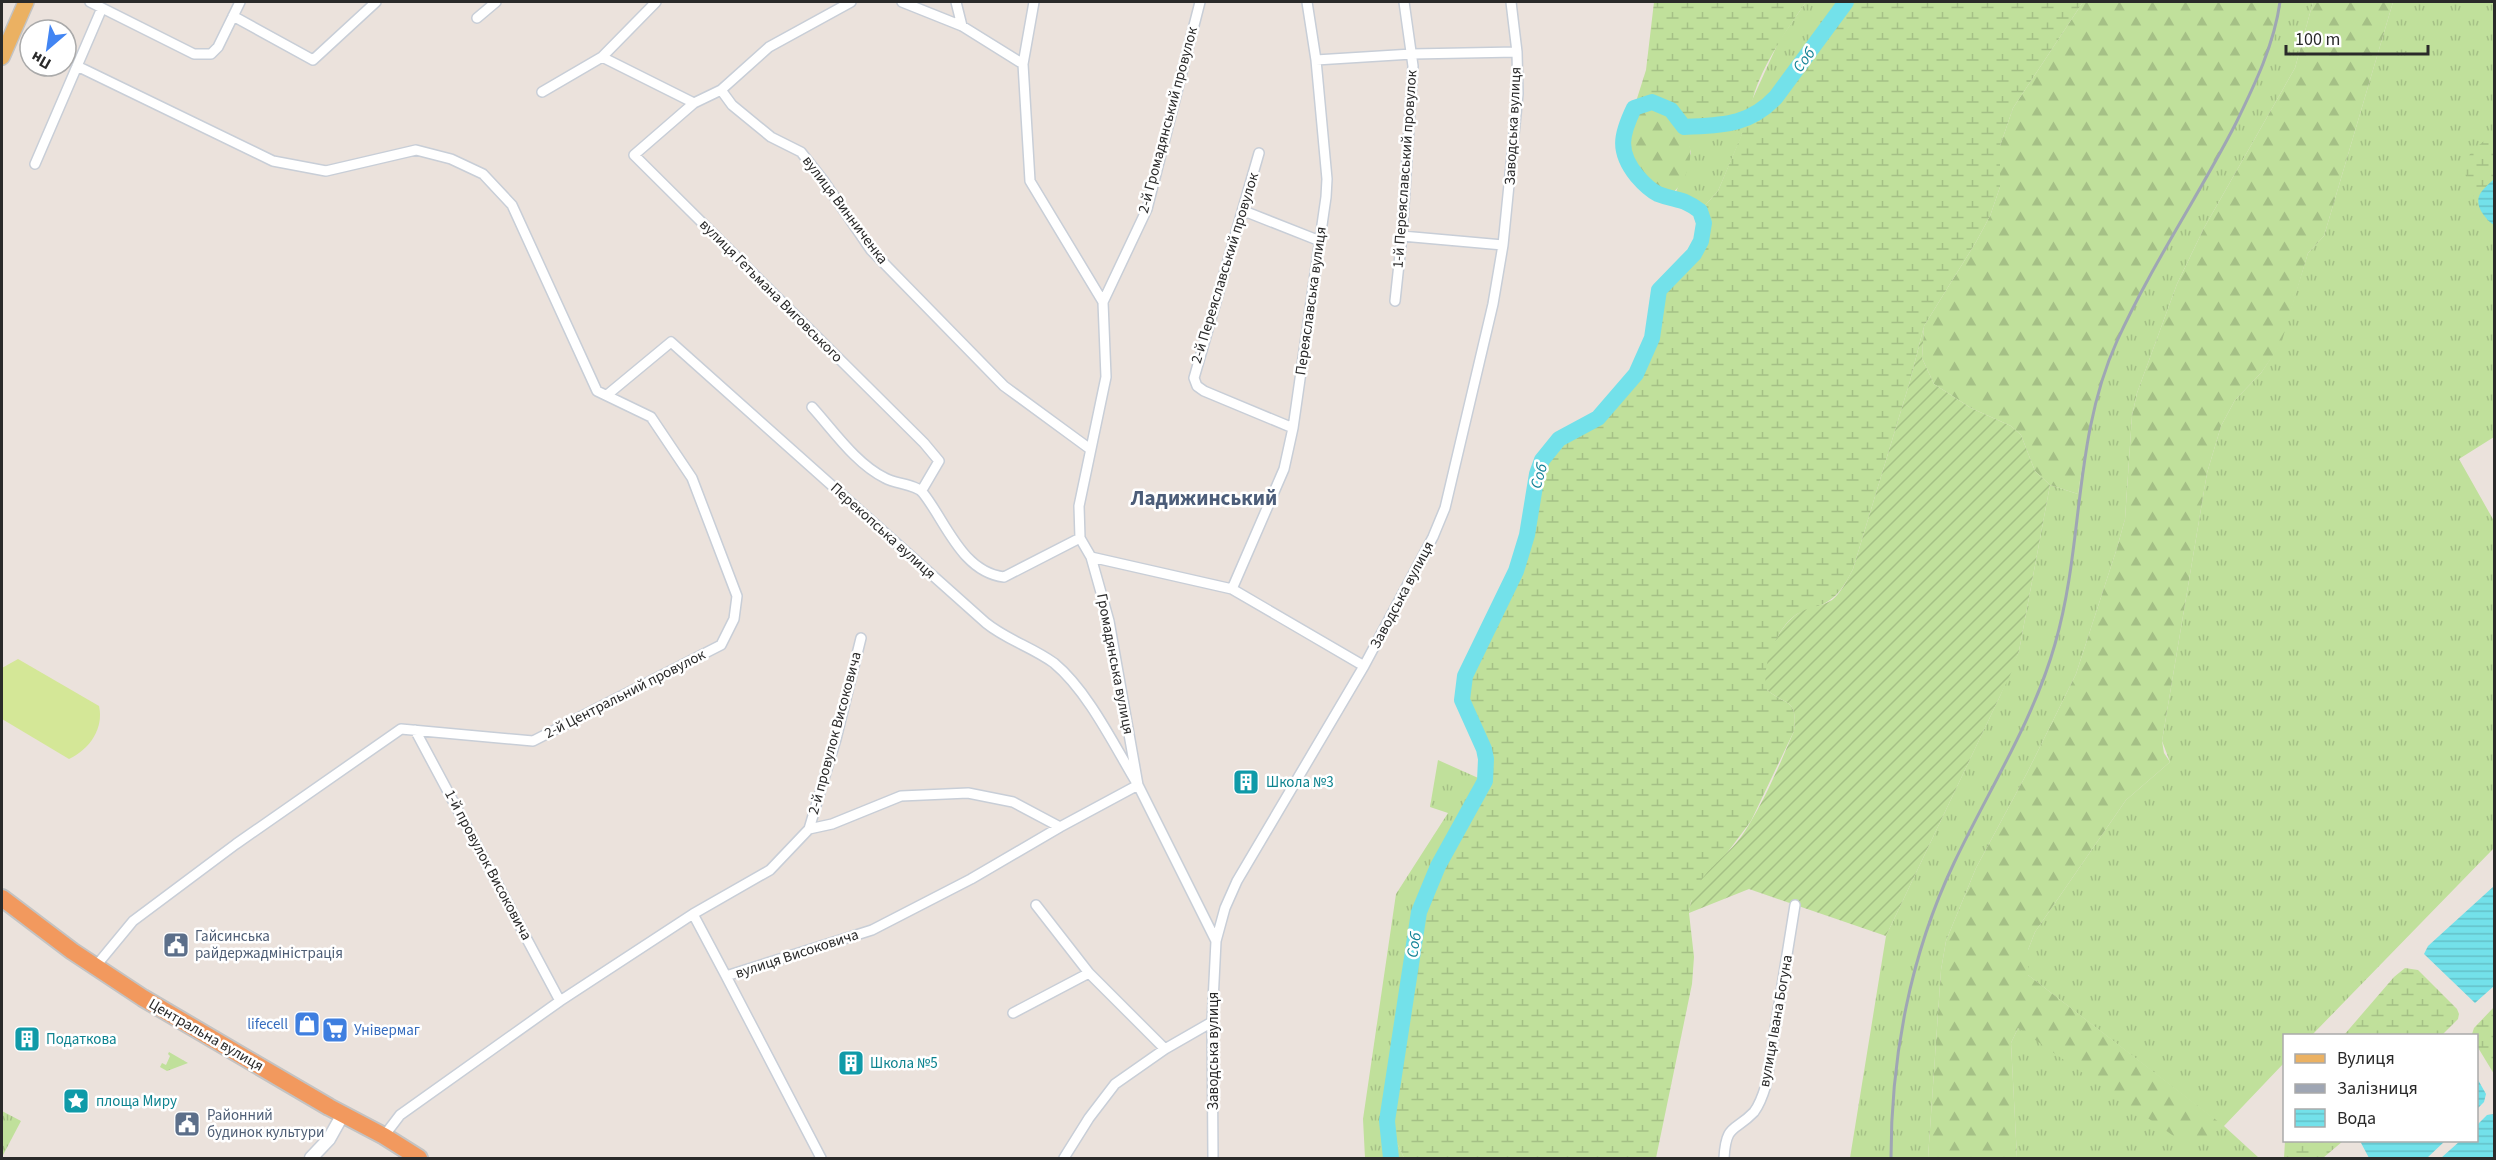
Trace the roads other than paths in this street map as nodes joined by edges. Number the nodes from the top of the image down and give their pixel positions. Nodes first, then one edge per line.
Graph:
1 (26, 2) edge
2 (90, 2) edge
3 (240, 2) edge
4 (376, 2) edge
5 (496, 2) edge
6 (656, 2) edge
7 (851, 2) edge
8 (902, 2) edge
9 (956, 2) edge
10 (1034, 2) edge
11 (1200, 2) edge
12 (1307, 2) edge
13 (1404, 2) edge
14 (1511, 2) edge
15 (102, 8) junction
16 (233, 16) junction
17 (477, 18) dead end
18 (962, 26) junction
19 (1517, 52) junction
20 (1412, 54) junction
21 (2, 57) edge
22 (602, 57) junction
23 (1316, 60) junction
24 (78, 64) edge
25 (1023, 64) junction
26 (78, 66) edge
27 (72, 78) edge
28 (721, 90) junction
29 (542, 92) dead end
30 (694, 103) junction
31 (1259, 153) dead end
32 (35, 164) dead end
33 (1244, 211) junction
34 (1402, 236) junction
35 (1320, 241) junction
36 (1503, 245) junction
37 (1395, 301) dead end
38 (1104, 302) junction
39 (607, 395) junction
40 (812, 407) dead end
41 (1293, 428) junction
42 (1090, 449) junction
43 (922, 490) junction
44 (1080, 538) junction
45 (1090, 557) junction
46 (1232, 590) junction
47 (861, 638) dead end
48 (1364, 666) junction
49 (415, 730) junction
50 (1138, 785) junction
51 (1059, 827) junction
52 (809, 829) junction
53 (2, 898) edge
54 (1036, 905) dead end
55 (1795, 905) dead end
56 (693, 914) junction
57 (1216, 941) junction
58 (95, 967) junction
59 (1089, 973) junction
60 (726, 976) junction
61 (560, 1000) junction
62 (1013, 1013) dead end
63 (1212, 1022) junction
64 (1165, 1049) junction
65 (343, 1114) junction
66 (384, 1136) junction
67 (311, 1158) edge
68 (419, 1158) edge
69 (820, 1158) edge
70 (1064, 1158) edge
71 (1213, 1158) edge
72 (1724, 1158) edge

1 - 21 main road
2 - 15 street
3 - 16 street
4 - 16 street
5 - 17 street
6 - 22 street
7 - 28 street
8 - 18 street
9 - 18 street
10 - 25 street, Громадянська вулиця
11 - 38 street, 2-й Громадянський провулок
12 - 23 street, Переяславська вулиця
13 - 20 street, 1-й Переяславський провулок
14 - 19 street, Заводська вулиця
15 - 16 street
15 - 24 street
18 - 25 street
19 - 20 street
19 - 36 street, Заводська вулиця
20 - 23 street
20 - 34 street, 1-й Переяславський провулок
22 - 29 street
22 - 30 street
23 - 35 street, Переяславська вулиця
25 - 38 street, Громадянська вулиця
26 - 39 street
27 - 32 street
28 - 30 street
28 - 42 street, вулиця Винниченка
30 - 43 street, вулиця Гетьмана Виговського
31 - 33 street, 2-й Переяславський провулок
33 - 35 street
33 - 41 street, 2-й Переяславський провулок
34 - 36 street
34 - 37 street, 1-й Переяславський провулок
35 - 41 street, Переяславська вулиця
36 - 48 street, Заводська вулиця
38 - 42 street, Громадянська вулиця
39 - 49 street, 2-й Центральний провулок
39 - 50 street, Перекопська вулиця
40 - 43 street
41 - 46 street, Переяславська вулиця
42 - 44 street, Громадянська вулиця
43 - 44 street
44 - 45 street, Громадянська вулиця
45 - 46 street
45 - 50 street, Громадянська вулиця
46 - 48 street
47 - 52 street, 2-й провулок Високовича
48 - 57 street, Заводська вулиця
49 - 58 street, 2-й Центральний провулок
49 - 61 street, 1-й провулок Високовича
50 - 51 street, вулиця Високовича
50 - 57 street, Громадянська вулиця
51 - 52 street
51 - 60 street, вулиця Високовича
52 - 56 street
53 - 58 highway, Центральна вулиця
54 - 59 street
55 - 72 street, вулиця Івана Богуна
56 - 60 street, вулиця Високовича
56 - 61 street
57 - 63 street, Заводська вулиця
58 - 65 highway, Центральна вулиця
59 - 62 street
59 - 64 street
60 - 69 street
61 - 66 street
63 - 64 street
63 - 71 street, Заводська вулиця
64 - 70 street
65 - 66 highway, Центральна вулиця
65 - 67 street
66 - 68 highway, Центральна вулиця

